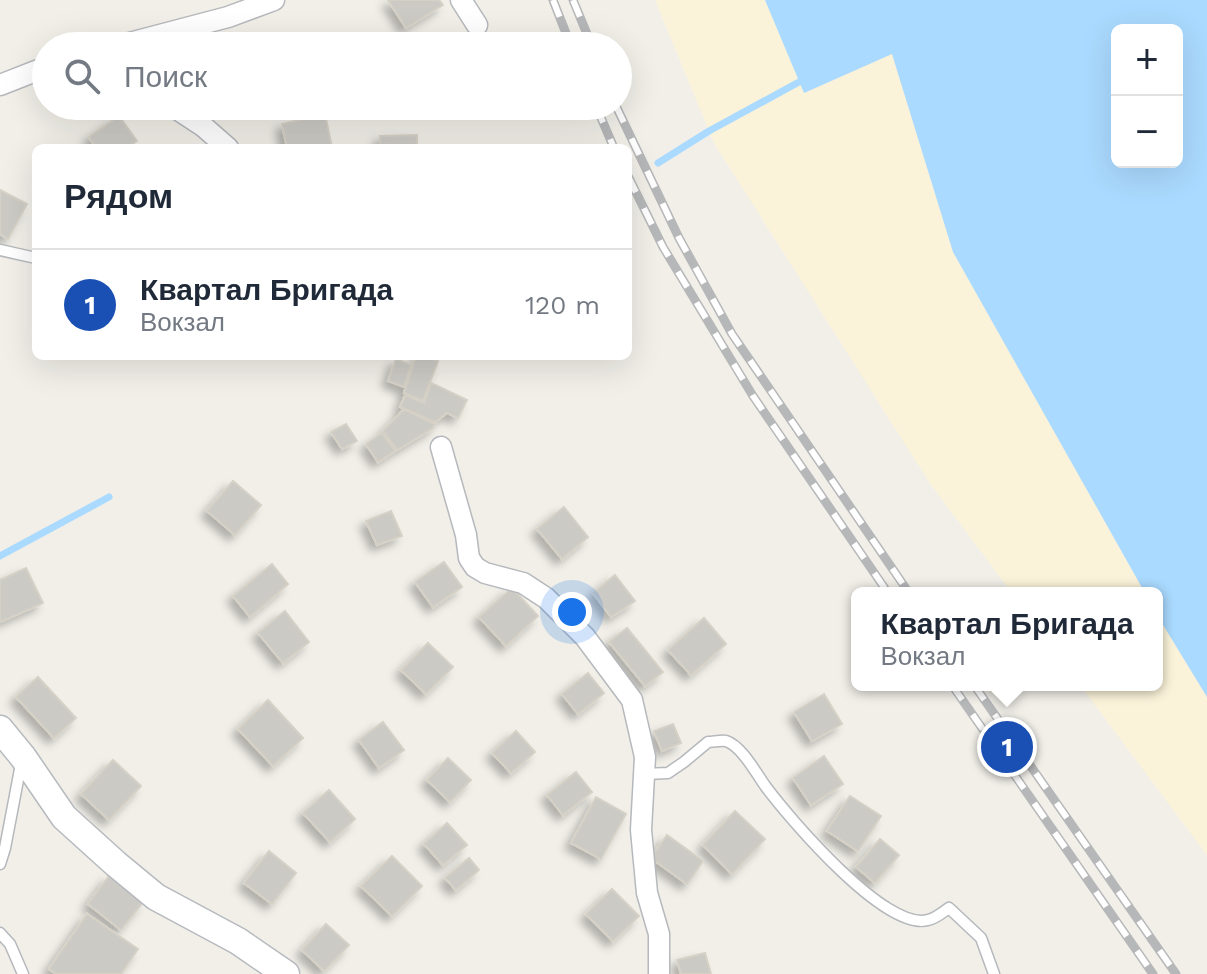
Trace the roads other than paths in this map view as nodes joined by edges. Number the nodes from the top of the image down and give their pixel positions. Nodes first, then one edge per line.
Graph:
1 (274, 0) edge
2 (461, 0) edge
3 (477, 25) dead end
4 (171, 32) edge
5 (32, 72) edge
6 (0, 85) edge
7 (193, 120) edge
8 (223, 144) edge
9 (0, 250) edge
10 (32, 257) edge
11 (441, 447) dead end
12 (0, 729) edge
13 (23, 757) junction
14 (644, 774) junction
15 (0, 864) edge
16 (0, 933) edge
17 (23, 974) edge
18 (286, 974) edge
19 (659, 974) edge
20 (994, 974) edge

1 - 4 street
2 - 3 street
5 - 6 street
7 - 8 street
9 - 10 lane
11 - 14 street
12 - 13 street
13 - 15 lane
13 - 18 street
14 - 19 street
14 - 20 lane
16 - 17 lane

